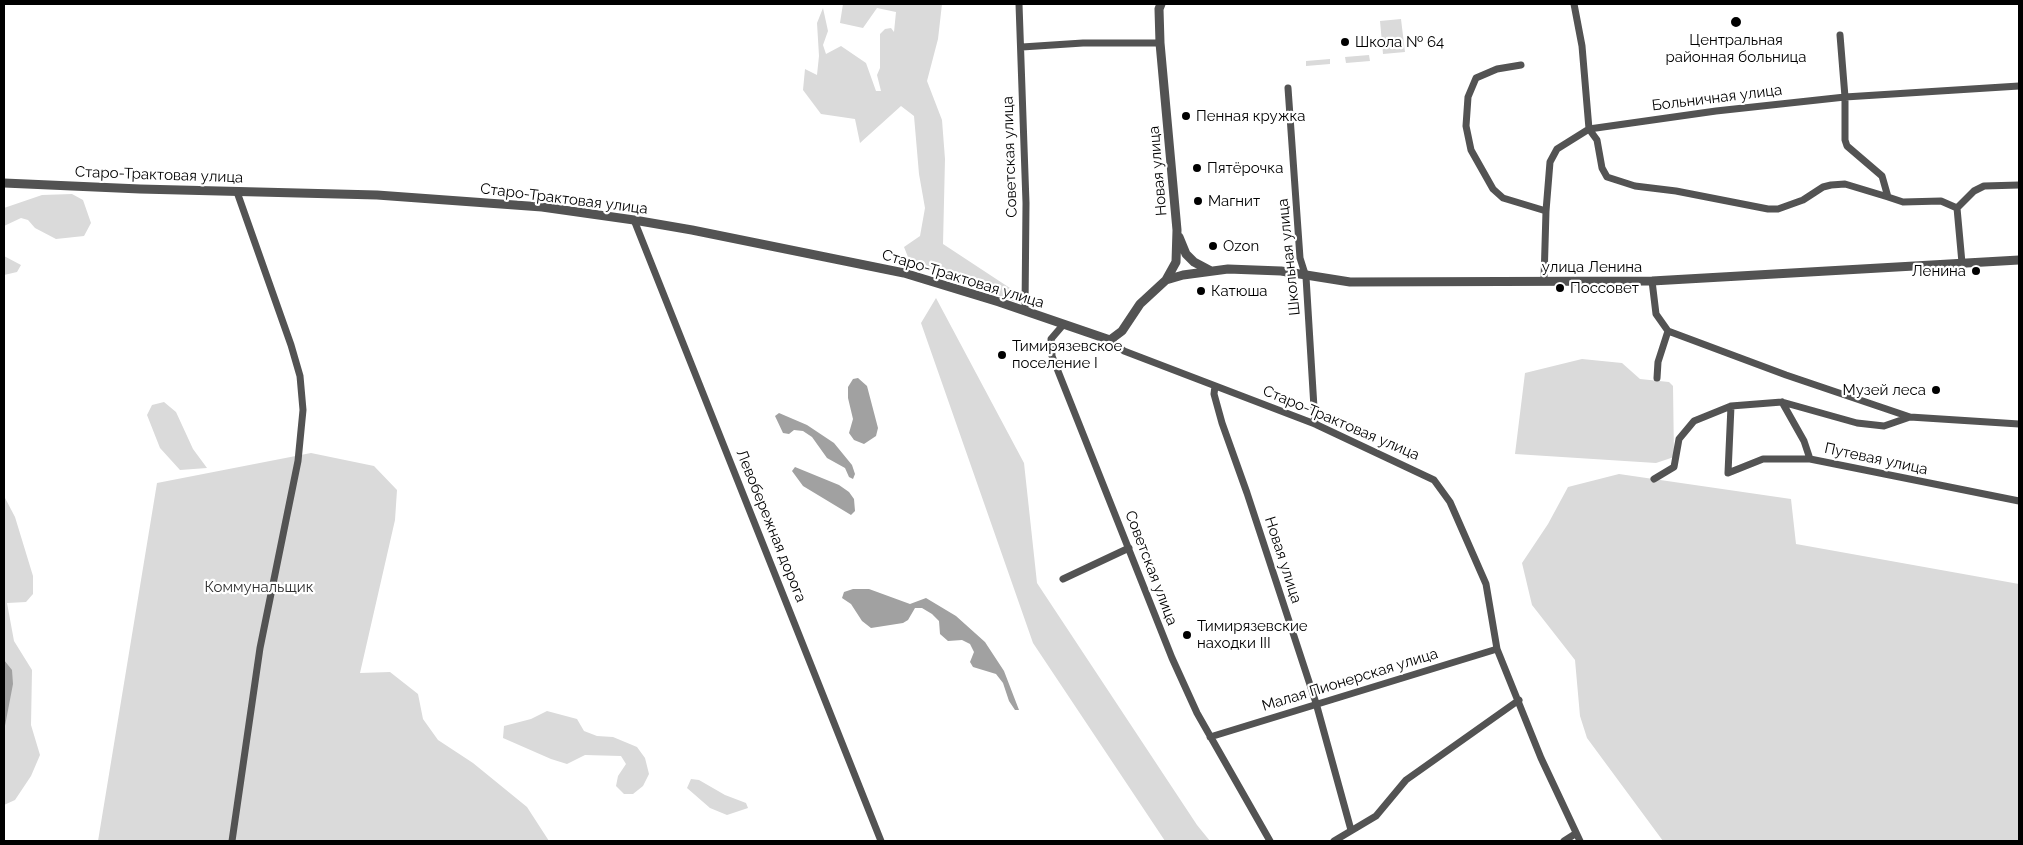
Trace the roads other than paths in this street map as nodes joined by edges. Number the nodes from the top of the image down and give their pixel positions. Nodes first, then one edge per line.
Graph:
1 (1019, 4) edge
2 (1574, 4) edge
3 (1159, 6) edge
4 (1840, 35) dead end
5 (1160, 43) junction
6 (1022, 48) junction
7 (1521, 64) dead end
8 (2019, 86) edge
9 (1288, 88) dead end
10 (1845, 97) junction
11 (1590, 129) junction
12 (4, 183) edge
13 (2019, 185) edge
14 (237, 192) junction
15 (1888, 197) junction
16 (1957, 208) junction
17 (1546, 211) junction
18 (634, 220) junction
19 (1177, 230) junction
20 (2019, 260) edge
21 (1962, 263) junction
22 (1210, 270) junction
23 (1306, 277) junction
24 (1166, 280) junction
25 (1544, 280) junction
26 (1652, 280) junction
27 (1026, 310) junction
28 (1063, 325) junction
29 (1668, 331) junction
30 (1110, 340) junction
31 (1657, 378) dead end
32 (1215, 386) junction
33 (1782, 402) junction
34 (1731, 406) junction
35 (1910, 417) junction
36 (1315, 424) junction
37 (2019, 424) edge
38 (1810, 459) junction
39 (1654, 479) dead end
40 (2019, 500) edge
41 (1129, 548) junction
42 (1063, 579) dead end
43 (1497, 648) junction
44 (1519, 700) junction
45 (1316, 703) junction
46 (1210, 737) junction
47 (1351, 830) junction
48 (1576, 834) junction
49 (232, 841) edge
50 (881, 841) edge
51 (1270, 841) edge
52 (1334, 841) edge
53 (1564, 841) edge
54 (1580, 841) edge

1 - 6 street, Советская улица
2 - 11 street
3 - 5 street, Новая улица
4 - 10 street
5 - 6 street
5 - 19 street, Новая улица
6 - 27 street, Советская улица
7 - 17 street
8 - 10 street, Больничная улица
9 - 23 street, Школьная улица
10 - 11 street, Больничная улица
10 - 15 street
11 - 15 street
11 - 17 street, Больничная улица
12 - 14 street, Старо-Трактовая улица
13 - 16 street
14 - 18 street, Старо-Трактовая улица
14 - 49 street
15 - 16 street
16 - 21 street
17 - 25 street, Больничная улица
18 - 27 street, Старо-Трактовая улица
18 - 50 street, Левобережная дорога
19 - 22 street
19 - 24 street, Новая улица
20 - 21 street, улица Ленина
21 - 26 street, улица Ленина
22 - 23 street, улица Ленина
22 - 24 street, улица Ленина
23 - 25 street, улица Ленина
23 - 36 street, Школьная улица
24 - 30 street, Новая улица
25 - 26 street, улица Ленина
26 - 29 street
27 - 28 street, Старо-Трактовая улица
28 - 30 street, Старо-Трактовая улица
28 - 41 street, Советская улица
29 - 31 street
29 - 35 street
30 - 32 street, Старо-Трактовая улица
32 - 36 street, Старо-Трактовая улица
32 - 45 street, Новая улица
33 - 34 street
33 - 35 street
33 - 38 street
34 - 38 street, Путевая улица
34 - 39 street
35 - 37 street
36 - 43 street, Старо-Трактовая улица
38 - 40 street, Путевая улица
41 - 42 street
41 - 46 street, Советская улица
43 - 44 street, Старо-Трактовая улица
43 - 45 street, Малая Пионерская улица
44 - 47 street
44 - 48 street, Старо-Трактовая улица
45 - 46 street, Малая Пионерская улица
45 - 47 street, Новая улица
46 - 51 street, Советская улица
47 - 52 street
48 - 53 street
48 - 54 street, Старо-Трактовая улица

